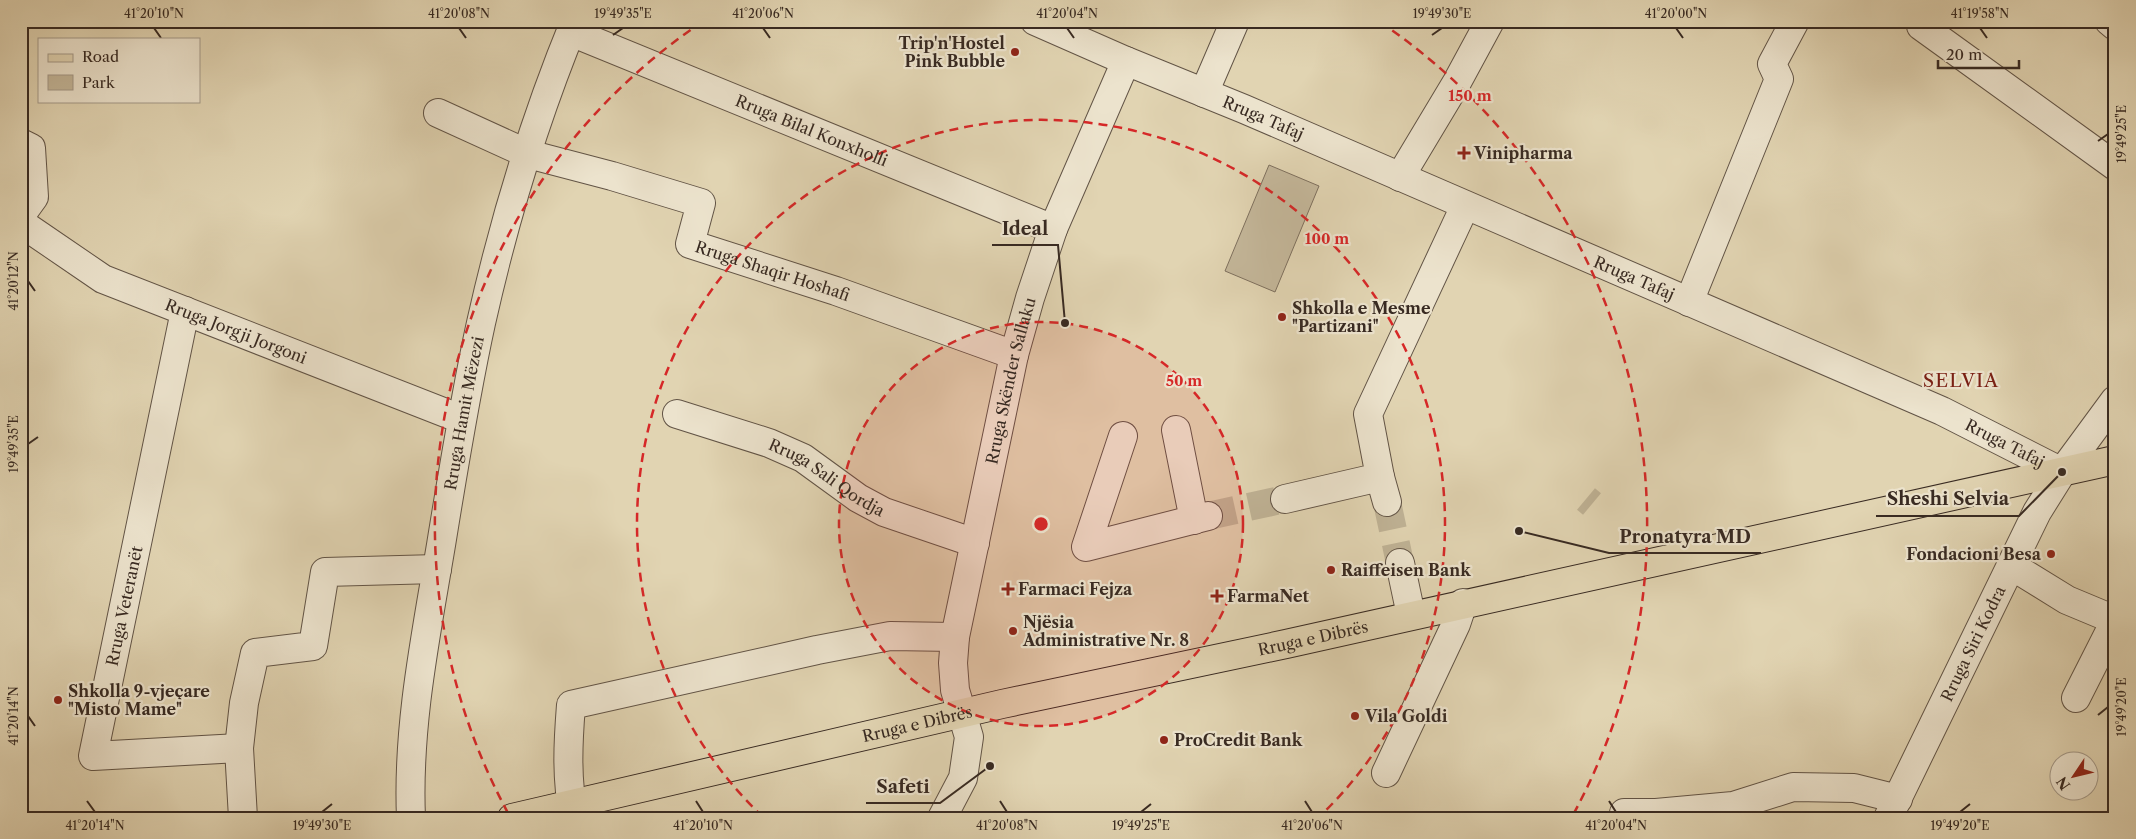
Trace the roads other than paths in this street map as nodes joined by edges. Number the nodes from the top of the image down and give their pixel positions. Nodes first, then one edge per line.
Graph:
1 (1035, 21) edge
2 (1235, 21) edge
3 (1490, 21) edge
4 (1795, 21) edge
5 (2108, 21) edge
6 (573, 26) edge
7 (1921, 26) dead end
8 (2115, 26) edge
9 (1065, 29) edge
10 (1126, 61) junction
11 (1204, 93) junction
12 (438, 112) dead end
13 (21, 143) edge
14 (528, 154) junction
15 (2115, 166) edge
16 (1400, 177) junction
17 (1465, 206) junction
18 (21, 215) edge
19 (21, 223) edge
20 (1053, 229) junction
21 (1688, 302) junction
22 (185, 311) junction
23 (1014, 355) junction
24 (2115, 400) edge
25 (677, 414) dead end
26 (462, 419) junction
27 (1176, 430) dead end
28 (1123, 436) dead end
29 (2115, 460) edge
30 (2062, 472) junction
31 (1285, 499) tunnel mouth
32 (975, 543) junction
33 (1400, 563) tunnel mouth
34 (2012, 566) junction
35 (437, 569) junction
36 (1463, 603) junction
37 (1411, 615) junction
38 (2115, 620) edge
39 (955, 637) junction
40 (2076, 698) dead end
41 (962, 713) junction
42 (239, 748) junction
43 (1386, 773) dead end
44 (1893, 808) edge
45 (572, 811) edge
46 (1624, 813) dead end
47 (243, 818) edge
48 (411, 818) edge
49 (512, 818) edge
50 (942, 818) edge

1 - 9 street, Rruga Tafaj
2 - 11 street
3 - 16 street
4 - 21 street
5 - 8 street
6 - 14 street, Rruga Hamit Mëzezi
6 - 20 street, Rruga Bilal Konxholli
7 - 15 street
9 - 10 street, Rruga Tafaj
10 - 11 street, Rruga Tafaj
10 - 20 street, Rruga Skënder Sallaku
11 - 16 street, Rruga Tafaj
12 - 14 street, Rruga Shaqir Hoshafi
13 - 18 street
14 - 23 street, Rruga Shaqir Hoshafi
14 - 26 street, Rruga Hamit Mëzezi
16 - 17 street, Rruga Tafaj
17 - 21 street, Rruga Tafaj
17 - 31 street
19 - 22 street, Rruga Jorgji Jorgoni
20 - 23 street, Rruga Skënder Sallaku
21 - 30 street, Rruga Tafaj
22 - 26 street, Rruga Jorgji Jorgoni
22 - 42 street, Rruga Veteranët
23 - 32 street, Rruga Skënder Sallaku
24 - 30 street, Rruga Siri Kodra
25 - 32 street, Rruga Sali Qordja
26 - 35 street, Rruga Hamit Mëzezi
27 - 28 street
29 - 30 main road, Rruga e Dibrës
30 - 34 street, Rruga Siri Kodra
30 - 36 main road, Rruga e Dibrës
32 - 39 street, Rruga Skënder Sallaku
33 - 37 street
34 - 38 street
34 - 44 street, Rruga Siri Kodra
35 - 42 street
35 - 48 street, Rruga Hamit Mëzezi
36 - 37 main road, Rruga e Dibrës
36 - 43 street
37 - 41 main road, Rruga e Dibrës
38 - 40 street
39 - 41 street, Rruga Skënder Sallaku
39 - 45 street
41 - 45 main road, Rruga e Dibrës
41 - 50 street, Rruga Skënder Sallaku
42 - 47 street
44 - 46 street
45 - 49 main road, Rruga e Dibrës

